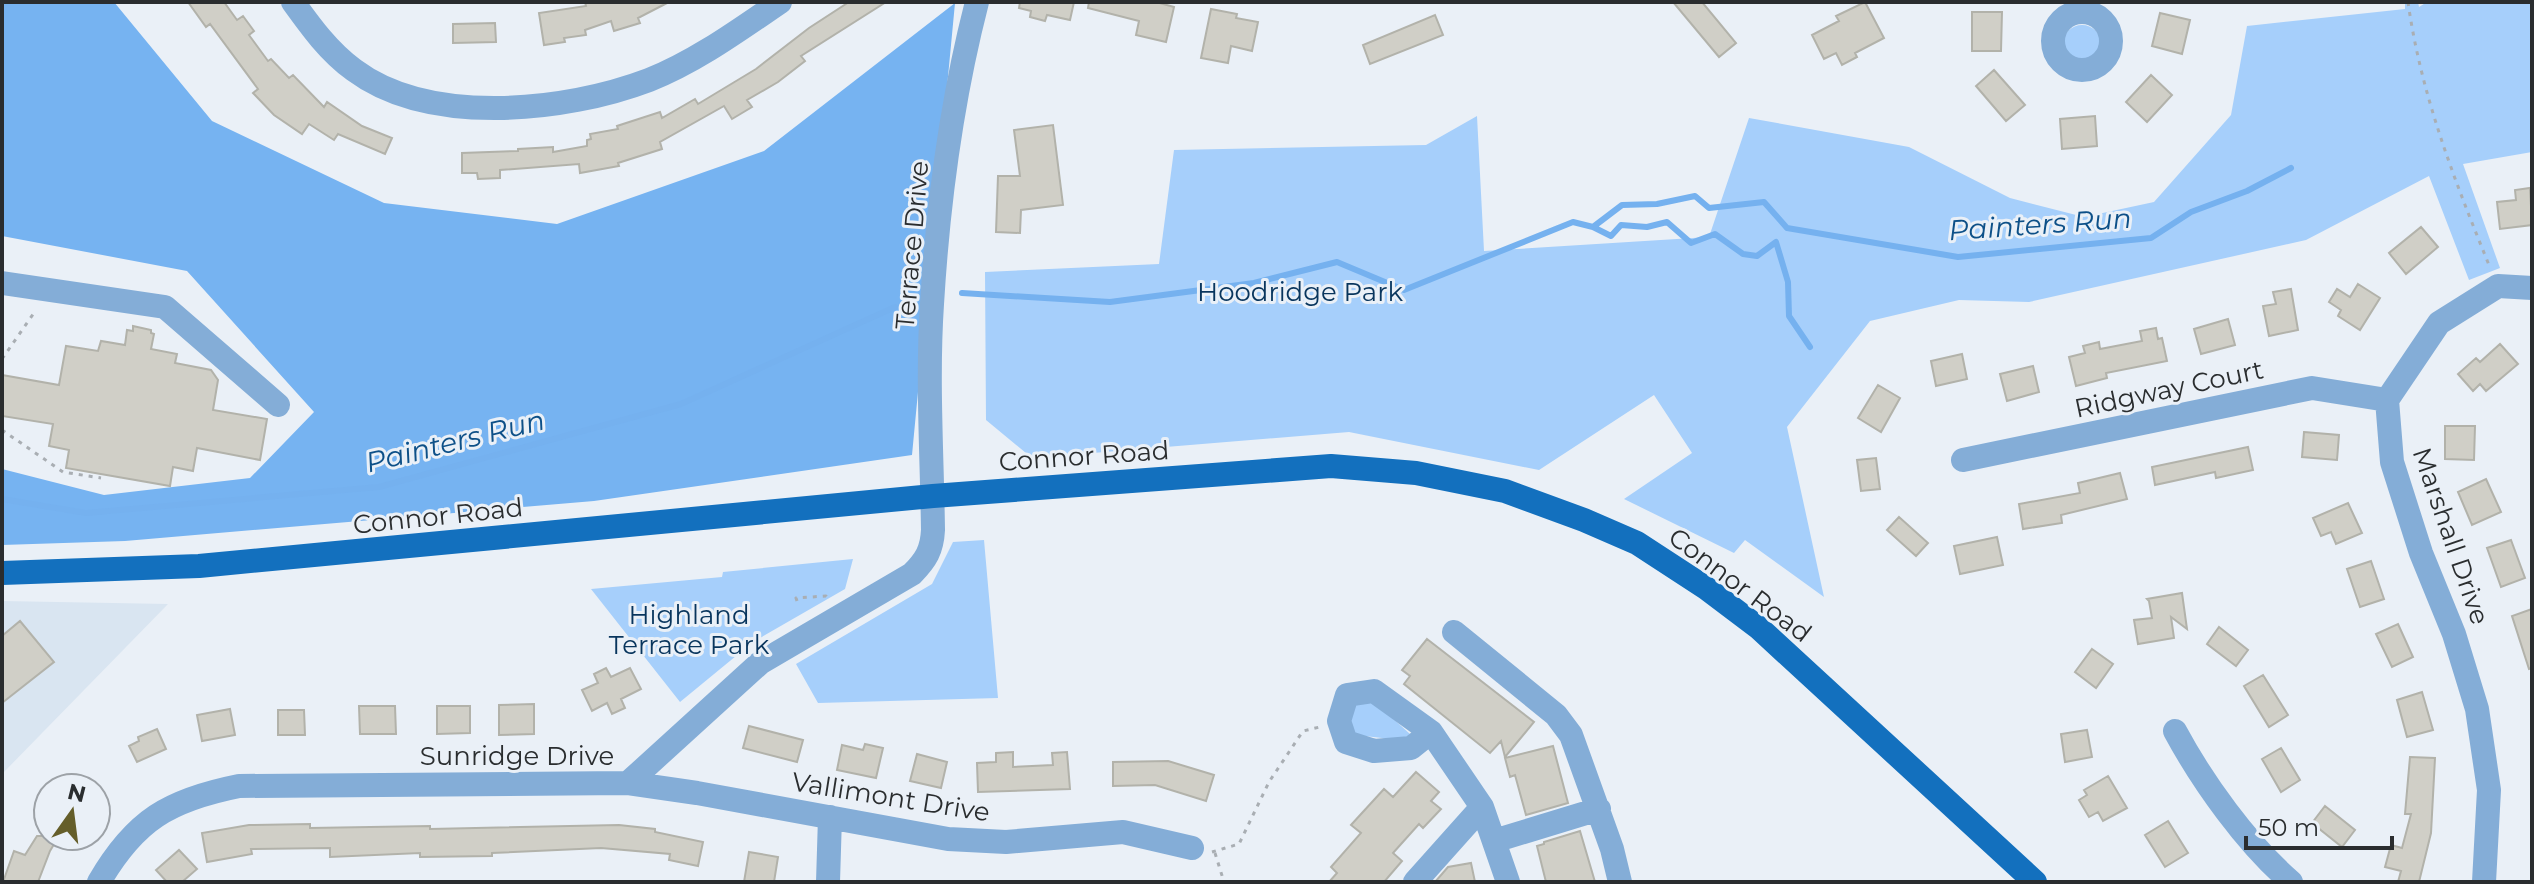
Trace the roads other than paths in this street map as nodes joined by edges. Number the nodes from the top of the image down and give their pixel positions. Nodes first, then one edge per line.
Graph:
1 (780, 2) edge
2 (977, 2) edge
3 (295, 3) edge
4 (2, 283) edge
5 (2532, 288) edge
6 (2387, 400) junction
7 (278, 405) dead end
8 (1963, 460) dead end
9 (933, 496) junction
10 (2, 573) edge
11 (1454, 632) dead end
12 (2175, 731) dead end
13 (1431, 732) junction
14 (628, 783) junction
15 (1482, 807) junction
16 (1599, 809) junction
17 (830, 817) junction
18 (1494, 841) junction
19 (1204, 850) road end
20 (99, 882) edge
21 (828, 882) edge
22 (1415, 882) edge
23 (1508, 882) edge
24 (1620, 882) edge
25 (2035, 882) edge
26 (2291, 882) edge
27 (2484, 882) edge

1 - 3 street
2 - 9 street, Terrace Drive
4 - 7 street
5 - 6 street
6 - 8 street, Ridgway Court
6 - 27 street, Marshall Drive
9 - 10 main road, Connor Road
9 - 14 street, Sunridge Drive
9 - 25 main road, Connor Road
11 - 16 street
12 - 26 street
13 - 13 street
13 - 15 street
14 - 17 street, Vallimont Drive
14 - 20 street, Sunridge Drive
15 - 18 street
15 - 22 street
16 - 18 street
16 - 24 street
17 - 19 street, Vallimont Drive
17 - 21 street
18 - 23 street

